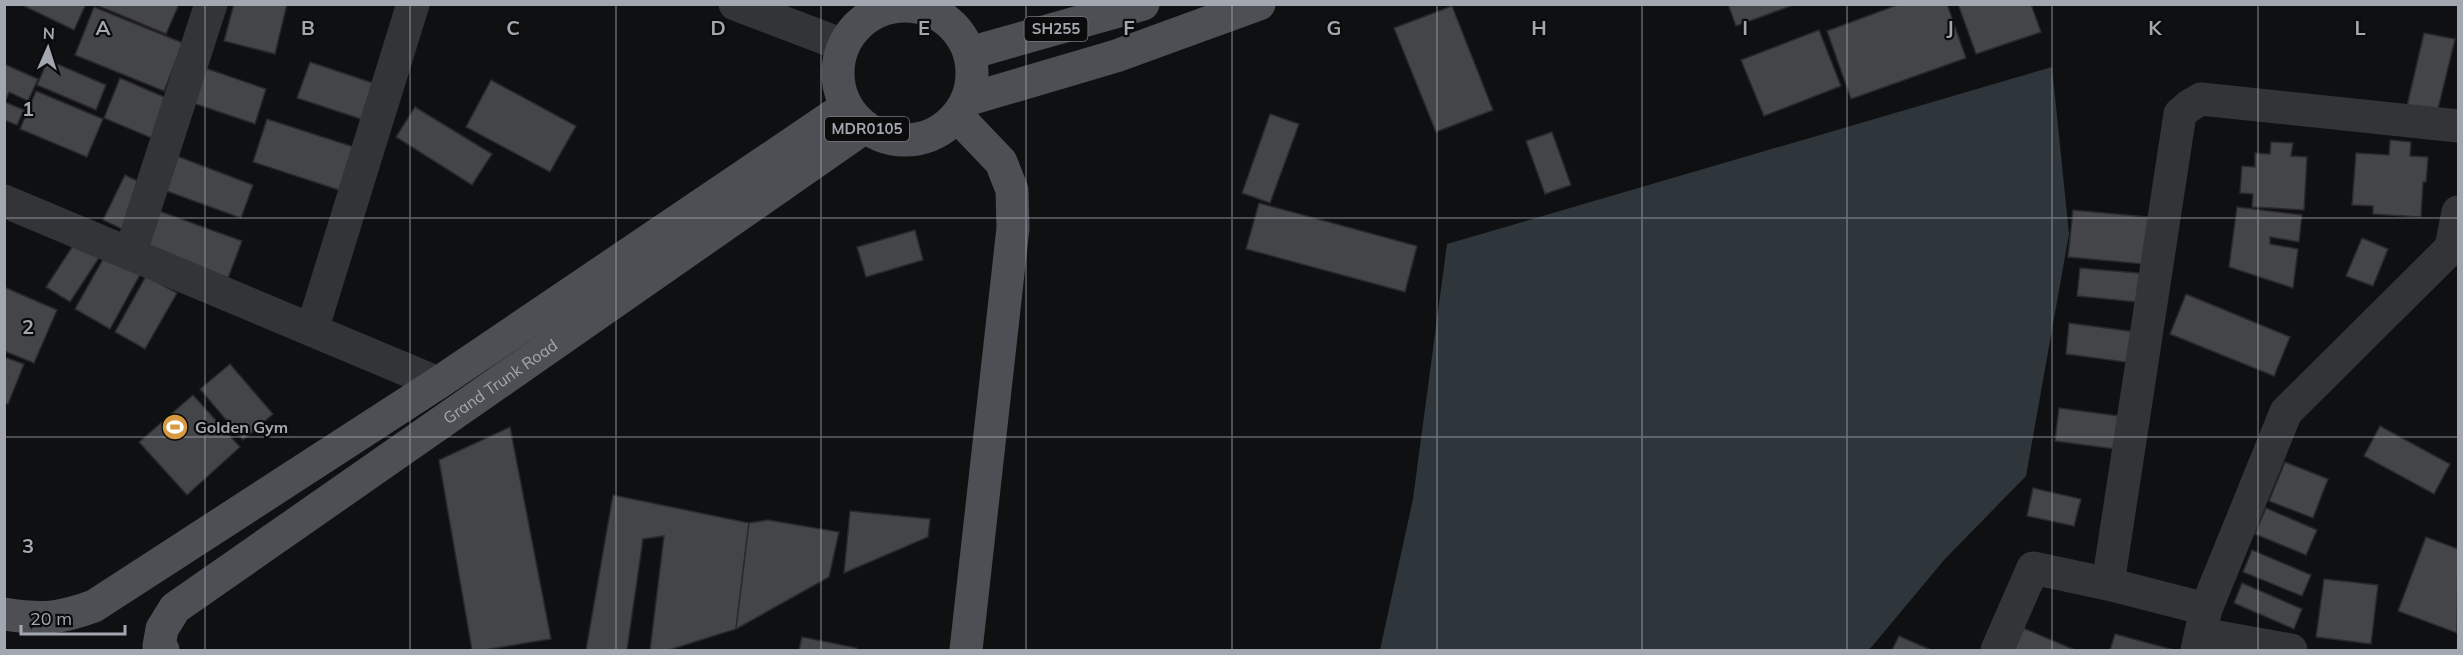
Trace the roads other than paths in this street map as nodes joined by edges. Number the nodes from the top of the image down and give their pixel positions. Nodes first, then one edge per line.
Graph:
1 (211, 4) edge
2 (413, 4) edge
3 (735, 4) edge
4 (1143, 4) edge
5 (1259, 4) edge
6 (923, 6) edge
7 (871, 10) edge
8 (843, 45) junction
9 (970, 53) junction
10 (964, 108) junction
11 (855, 117) junction
12 (2458, 126) edge
13 (4, 201) edge
14 (2458, 212) edge
15 (2455, 247) edge
16 (130, 254) junction
17 (312, 330) junction
18 (438, 383) junction
19 (2108, 584) junction
20 (4, 614) edge
21 (2201, 631) edge
22 (163, 651) edge
23 (966, 651) edge
24 (1997, 651) edge
25 (2291, 651) edge

1 - 16 street
2 - 17 street
3 - 8 street
4 - 9 main road, SH255
5 - 10 main road, SH255
6 - 7 main road
6 - 9 main road
7 - 8 main road
8 - 11 main road, MDR0105
9 - 10 main road
10 - 11 main road, MDR0105
10 - 23 main road
11 - 18 main road, Grand Trunk Road / MDR0105
11 - 22 main road, Grand Trunk Road / MDR0105
12 - 19 street
13 - 16 street
14 - 15 street
15 - 21 street
16 - 17 street
17 - 18 street
18 - 20 main road, Grand Trunk Road / MDR0105
19 - 21 street
19 - 24 street
21 - 25 street

